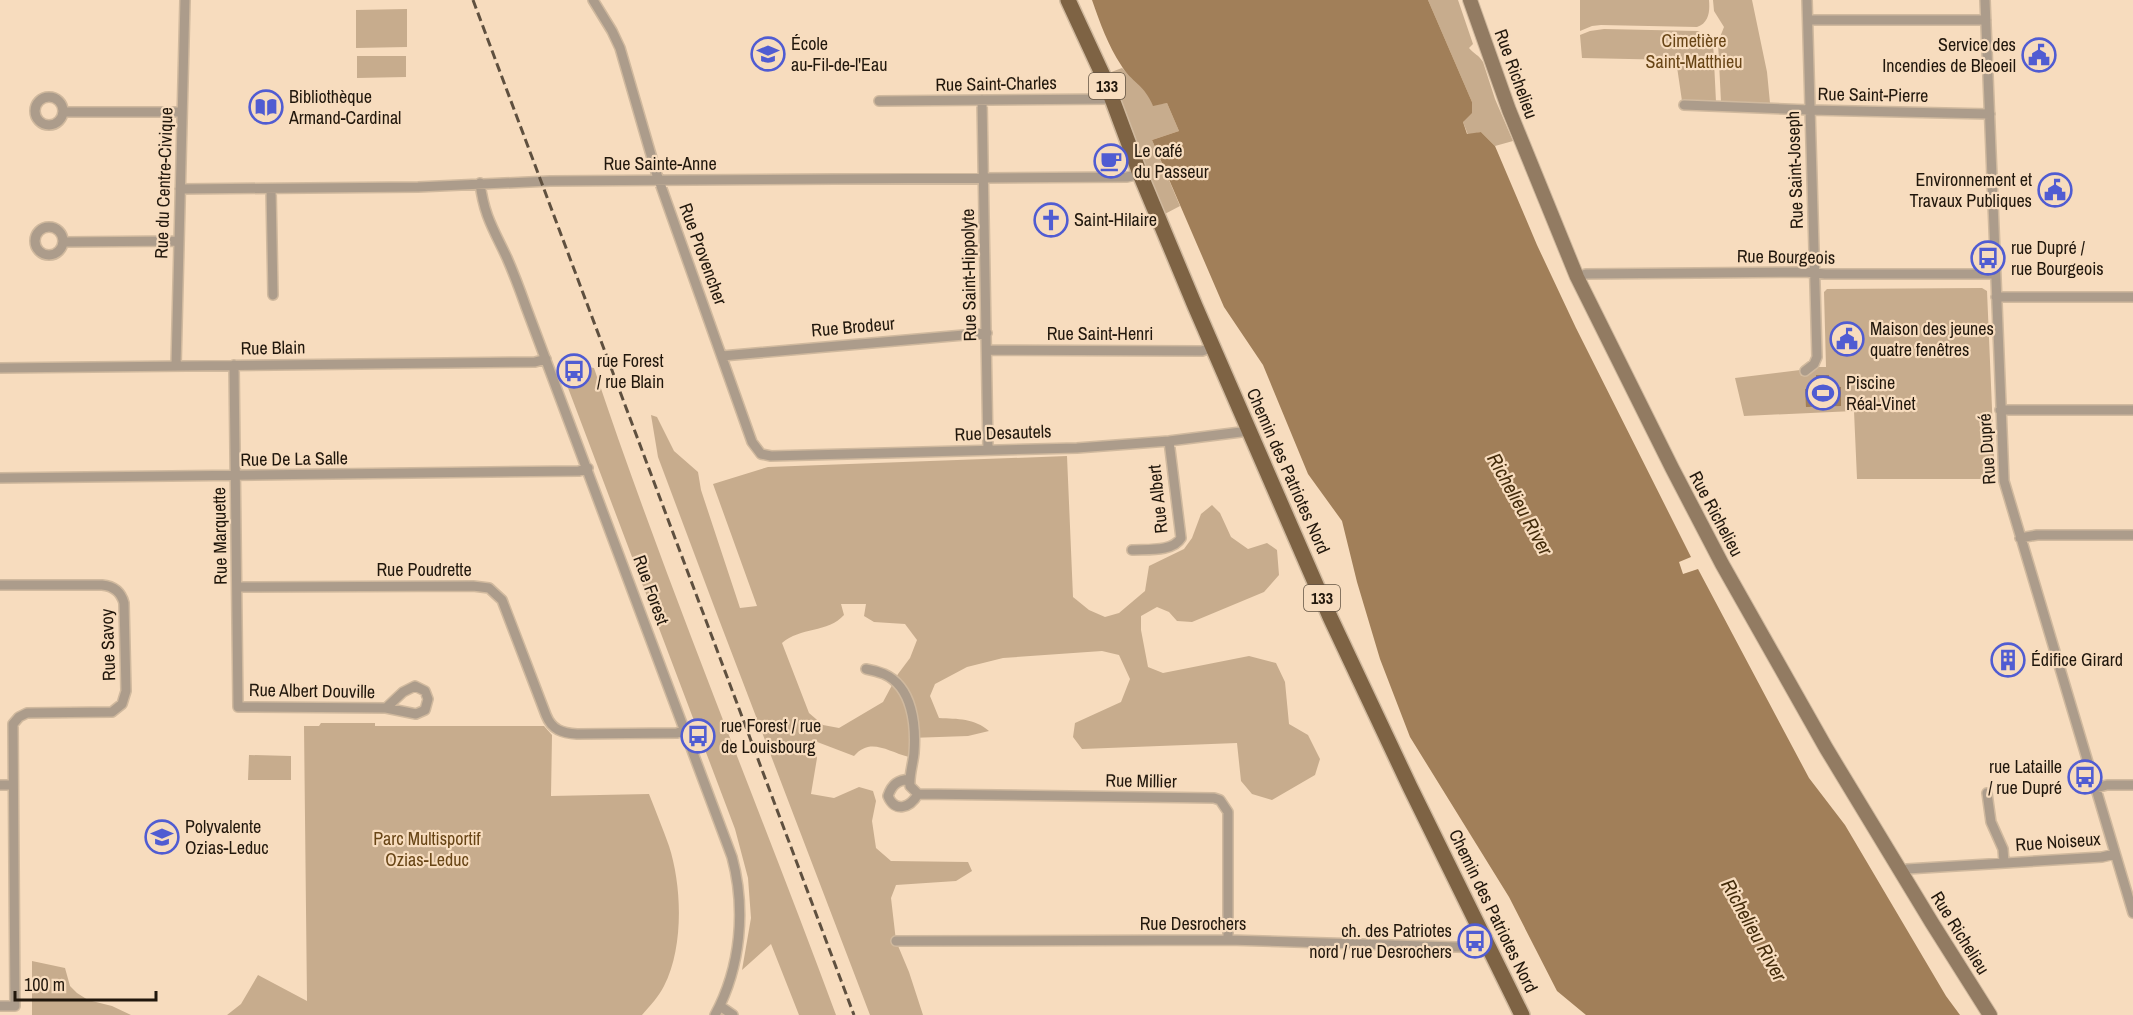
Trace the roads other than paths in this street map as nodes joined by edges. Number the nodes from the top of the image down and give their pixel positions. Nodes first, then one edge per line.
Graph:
1 (185, 0) edge
2 (593, 0) edge
3 (1068, 0) edge
4 (1470, 0) edge
5 (1807, 0) edge
6 (1985, 0) edge
7 (1808, 20) junction
8 (1986, 20) junction
9 (1112, 99) junction
10 (982, 100) junction
11 (879, 102) dead end
12 (1684, 105) dead end
13 (1810, 110) junction
14 (63, 112) dead end
15 (182, 112) junction
16 (1990, 114) junction
17 (1140, 174) junction
18 (983, 179) junction
19 (660, 181) junction
20 (480, 183) junction
21 (180, 189) junction
22 (272, 189) junction
23 (178, 240) junction
24 (64, 242) dead end
25 (1815, 272) junction
26 (1995, 274) junction
27 (1577, 277) junction
28 (273, 295) dead end
29 (1996, 297) junction
30 (2133, 297) edge
31 (987, 333) junction
32 (1213, 347) junction
33 (987, 350) junction
34 (722, 356) junction
35 (546, 358) junction
36 (234, 365) junction
37 (176, 366) junction
38 (0, 368) edge
39 (1805, 371) dead end
40 (2000, 410) junction
41 (2133, 410) edge
42 (1249, 431) junction
43 (1169, 441) junction
44 (988, 450) junction
45 (758, 452) joint
46 (588, 468) junction
47 (236, 476) junction
48 (0, 478) edge
49 (2133, 535) edge
50 (2020, 538) junction
51 (1132, 550) dead end
52 (0, 585) edge
53 (237, 587) junction
54 (866, 669) dead end
55 (238, 706) joint
56 (386, 708) dead end
57 (686, 730) junction
58 (910, 779) junction
59 (12, 785) junction
60 (2133, 785) edge
61 (0, 786) edge
62 (2096, 788) junction
63 (1987, 793) dead end
64 (918, 794) junction
65 (2115, 854) junction
66 (2004, 862) junction
67 (1901, 872) junction
68 (2133, 912) edge
69 (1228, 940) junction
70 (896, 941) dead end
71 (1489, 948) junction
72 (0, 1006) edge
73 (717, 1011) edge
74 (733, 1015) edge
75 (1522, 1015) edge
76 (1990, 1015) edge

1 - 15 street, Rue du Centre-Civique
2 - 19 street, Rue Provencher
3 - 9 main road, Chemin des Patriotes Nord / 133
4 - 27 main road, Rue Richelieu
5 - 7 street, Rue Saint-Joseph
6 - 8 street, Rue Dupré
7 - 8 street
7 - 13 street, Rue Saint-Joseph
8 - 16 street, Rue Dupré
9 - 10 street, Rue Saint-Charles
9 - 17 main road, Chemin des Patriotes Nord / 133
10 - 11 street, Rue Saint-Charles
10 - 18 street, Rue Saint-Hippolyte
12 - 13 street, Rue Saint-Pierre
13 - 16 street, Rue Saint-Pierre
13 - 25 street, Rue Saint-Joseph
14 - 15 street
15 - 21 street, Rue du Centre-Civique
16 - 26 street, Rue Dupré
17 - 18 street, Rue Sainte-Anne
17 - 32 main road, Chemin des Patriotes Nord / 133
18 - 19 street, Rue Sainte-Anne
18 - 31 street, Rue Saint-Hippolyte
19 - 20 street, Rue Sainte-Anne
19 - 34 street, Rue Provencher
20 - 22 street, Rue Sainte-Anne
20 - 35 street, Rue Forest
21 - 22 street, Rue Sainte-Anne
21 - 23 street, Rue du Centre-Civique
22 - 28 street
23 - 24 street
23 - 37 street, Rue du Centre-Civique
25 - 26 street, Rue Bourgeois
25 - 27 street, Rue Bourgeois
25 - 39 street, Rue Saint-Joseph
26 - 29 street, Rue Dupré
27 - 67 main road, Rue Richelieu
29 - 30 street
29 - 40 street, Rue Dupré
31 - 33 street, Rue Saint-Hippolyte
31 - 34 street, Rue Brodeur
32 - 33 street, Rue Saint-Henri
32 - 42 main road, Chemin des Patriotes Nord / 133
33 - 44 street, Rue Saint-Hippolyte
34 - 45 street, Rue Provencher
35 - 36 street, Rue Blain
35 - 46 street, Rue Forest
36 - 37 street, Rue Blain
36 - 47 street, Rue Marquette
37 - 38 street, Rue Blain
40 - 41 street
40 - 50 street, Rue Dupré
42 - 43 street, Rue Desautels
42 - 71 main road, Chemin des Patriotes Nord / 133
43 - 44 street, Rue Desautels
43 - 51 street, Rue Albert
44 - 45 street, Rue Desautels
46 - 47 street, Rue De La Salle
46 - 57 street, Rue Forest
47 - 48 street, Rue De La Salle
47 - 53 street, Rue Marquette
49 - 50 street
50 - 62 street, Rue Dupré
52 - 59 street, Rue Savoy
53 - 55 street, Rue Marquette
53 - 57 street, Rue Poudrette
54 - 58 street
55 - 56 street, Rue Albert Douville
57 - 73 street, Rue Forest
58 - 64 street
58 - 64 street, Rue Millier
59 - 61 street
59 - 72 street
60 - 62 street
62 - 65 street, Rue Dupré
63 - 66 street, Rue Noiseux
64 - 69 street, Rue Millier
65 - 66 street, Rue Noiseux
65 - 68 street, Rue Dupré
66 - 67 street, Rue Noiseux
67 - 76 main road, Rue Richelieu
69 - 70 street, Rue Desrochers
69 - 71 street, Rue Desrochers
71 - 75 main road, Chemin des Patriotes Nord / 133
73 - 74 street

